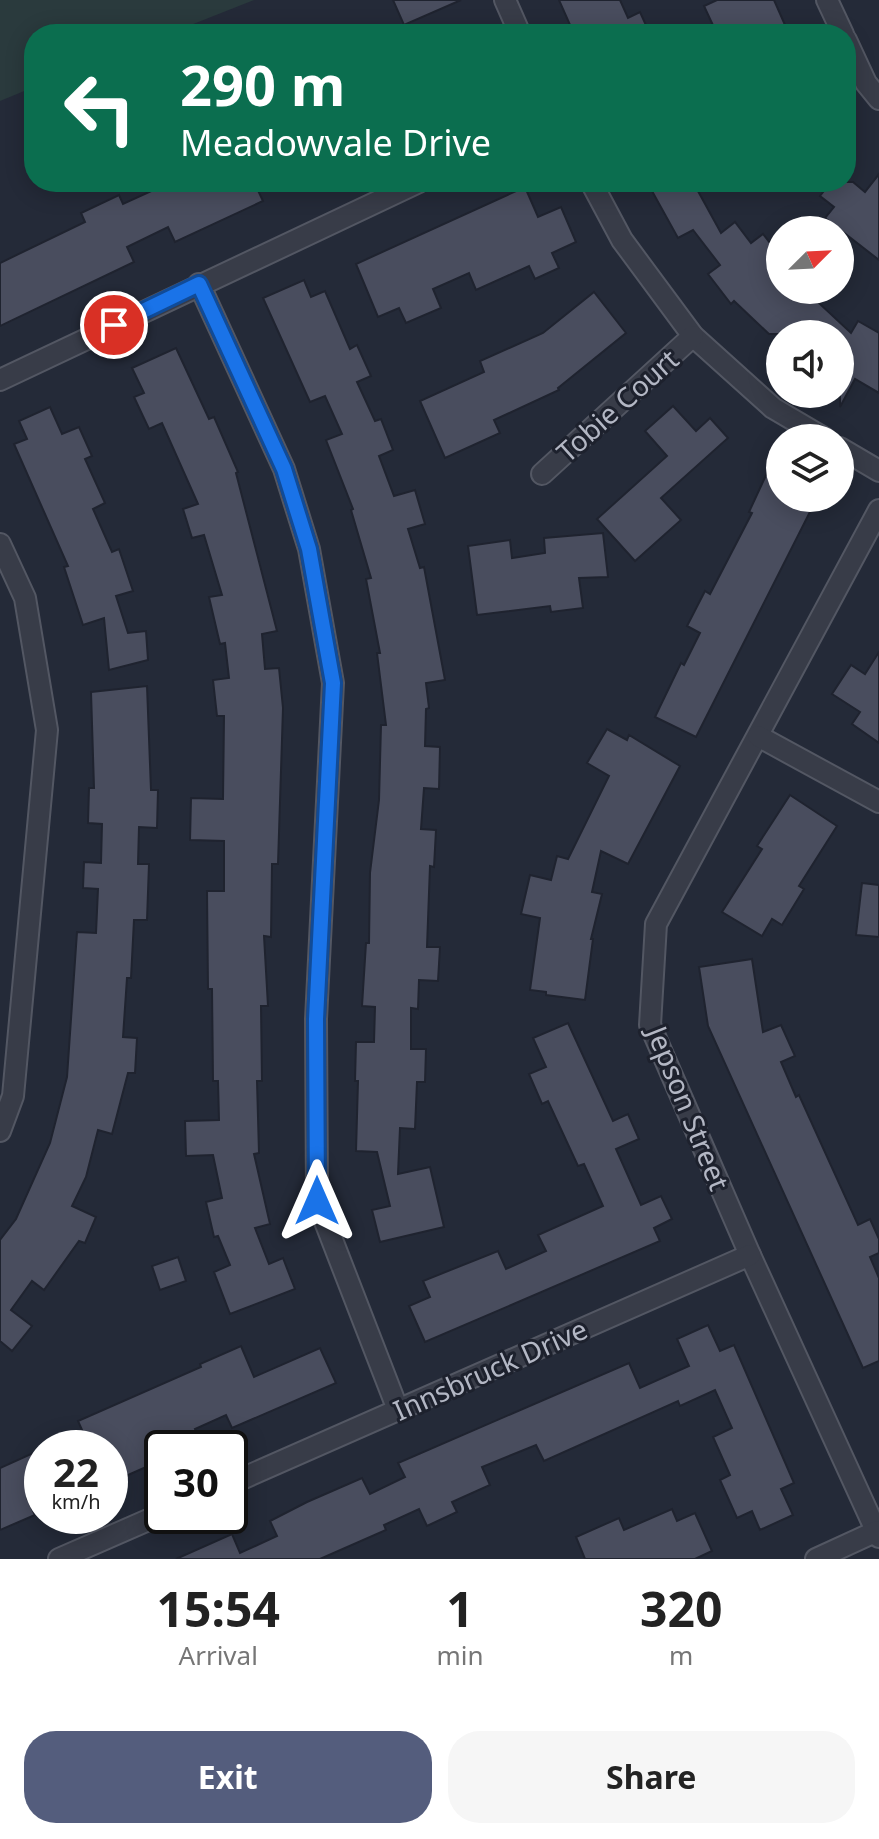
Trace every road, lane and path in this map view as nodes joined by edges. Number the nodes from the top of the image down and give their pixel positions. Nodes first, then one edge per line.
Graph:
1 (505, 0) edge
2 (827, 0) edge
3 (516, 24) edge
4 (838, 24) edge
5 (856, 62) edge
6 (879, 99) edge
7 (397, 192) edge
8 (596, 192) edge
9 (199, 284) junction
10 (693, 336) junction
11 (0, 380) edge
12 (800, 424) edge
13 (854, 456) edge
14 (879, 471) edge
15 (542, 474) dead end
16 (879, 510) edge
17 (0, 544) edge
18 (758, 736) junction
19 (879, 802) edge
20 (0, 1131) edge
21 (750, 1255) junction
22 (398, 1410) junction
23 (248, 1476) edge
24 (144, 1522) edge
25 (878, 1534) edge
26 (59, 1559) edge
27 (816, 1559) edge

1 - 3 street
2 - 4 street
5 - 6 street
7 - 9 street
8 - 10 street
9 - 11 street
9 - 22 street
10 - 12 street
10 - 15 street, Tobie Court
13 - 14 street
16 - 18 street, Jepson Street
17 - 20 street
18 - 19 street
18 - 21 street, Jepson Street
21 - 22 street, Innsbruck Drive
21 - 25 street, Jepson Street
22 - 23 street, Innsbruck Drive
24 - 26 street
25 - 27 street

